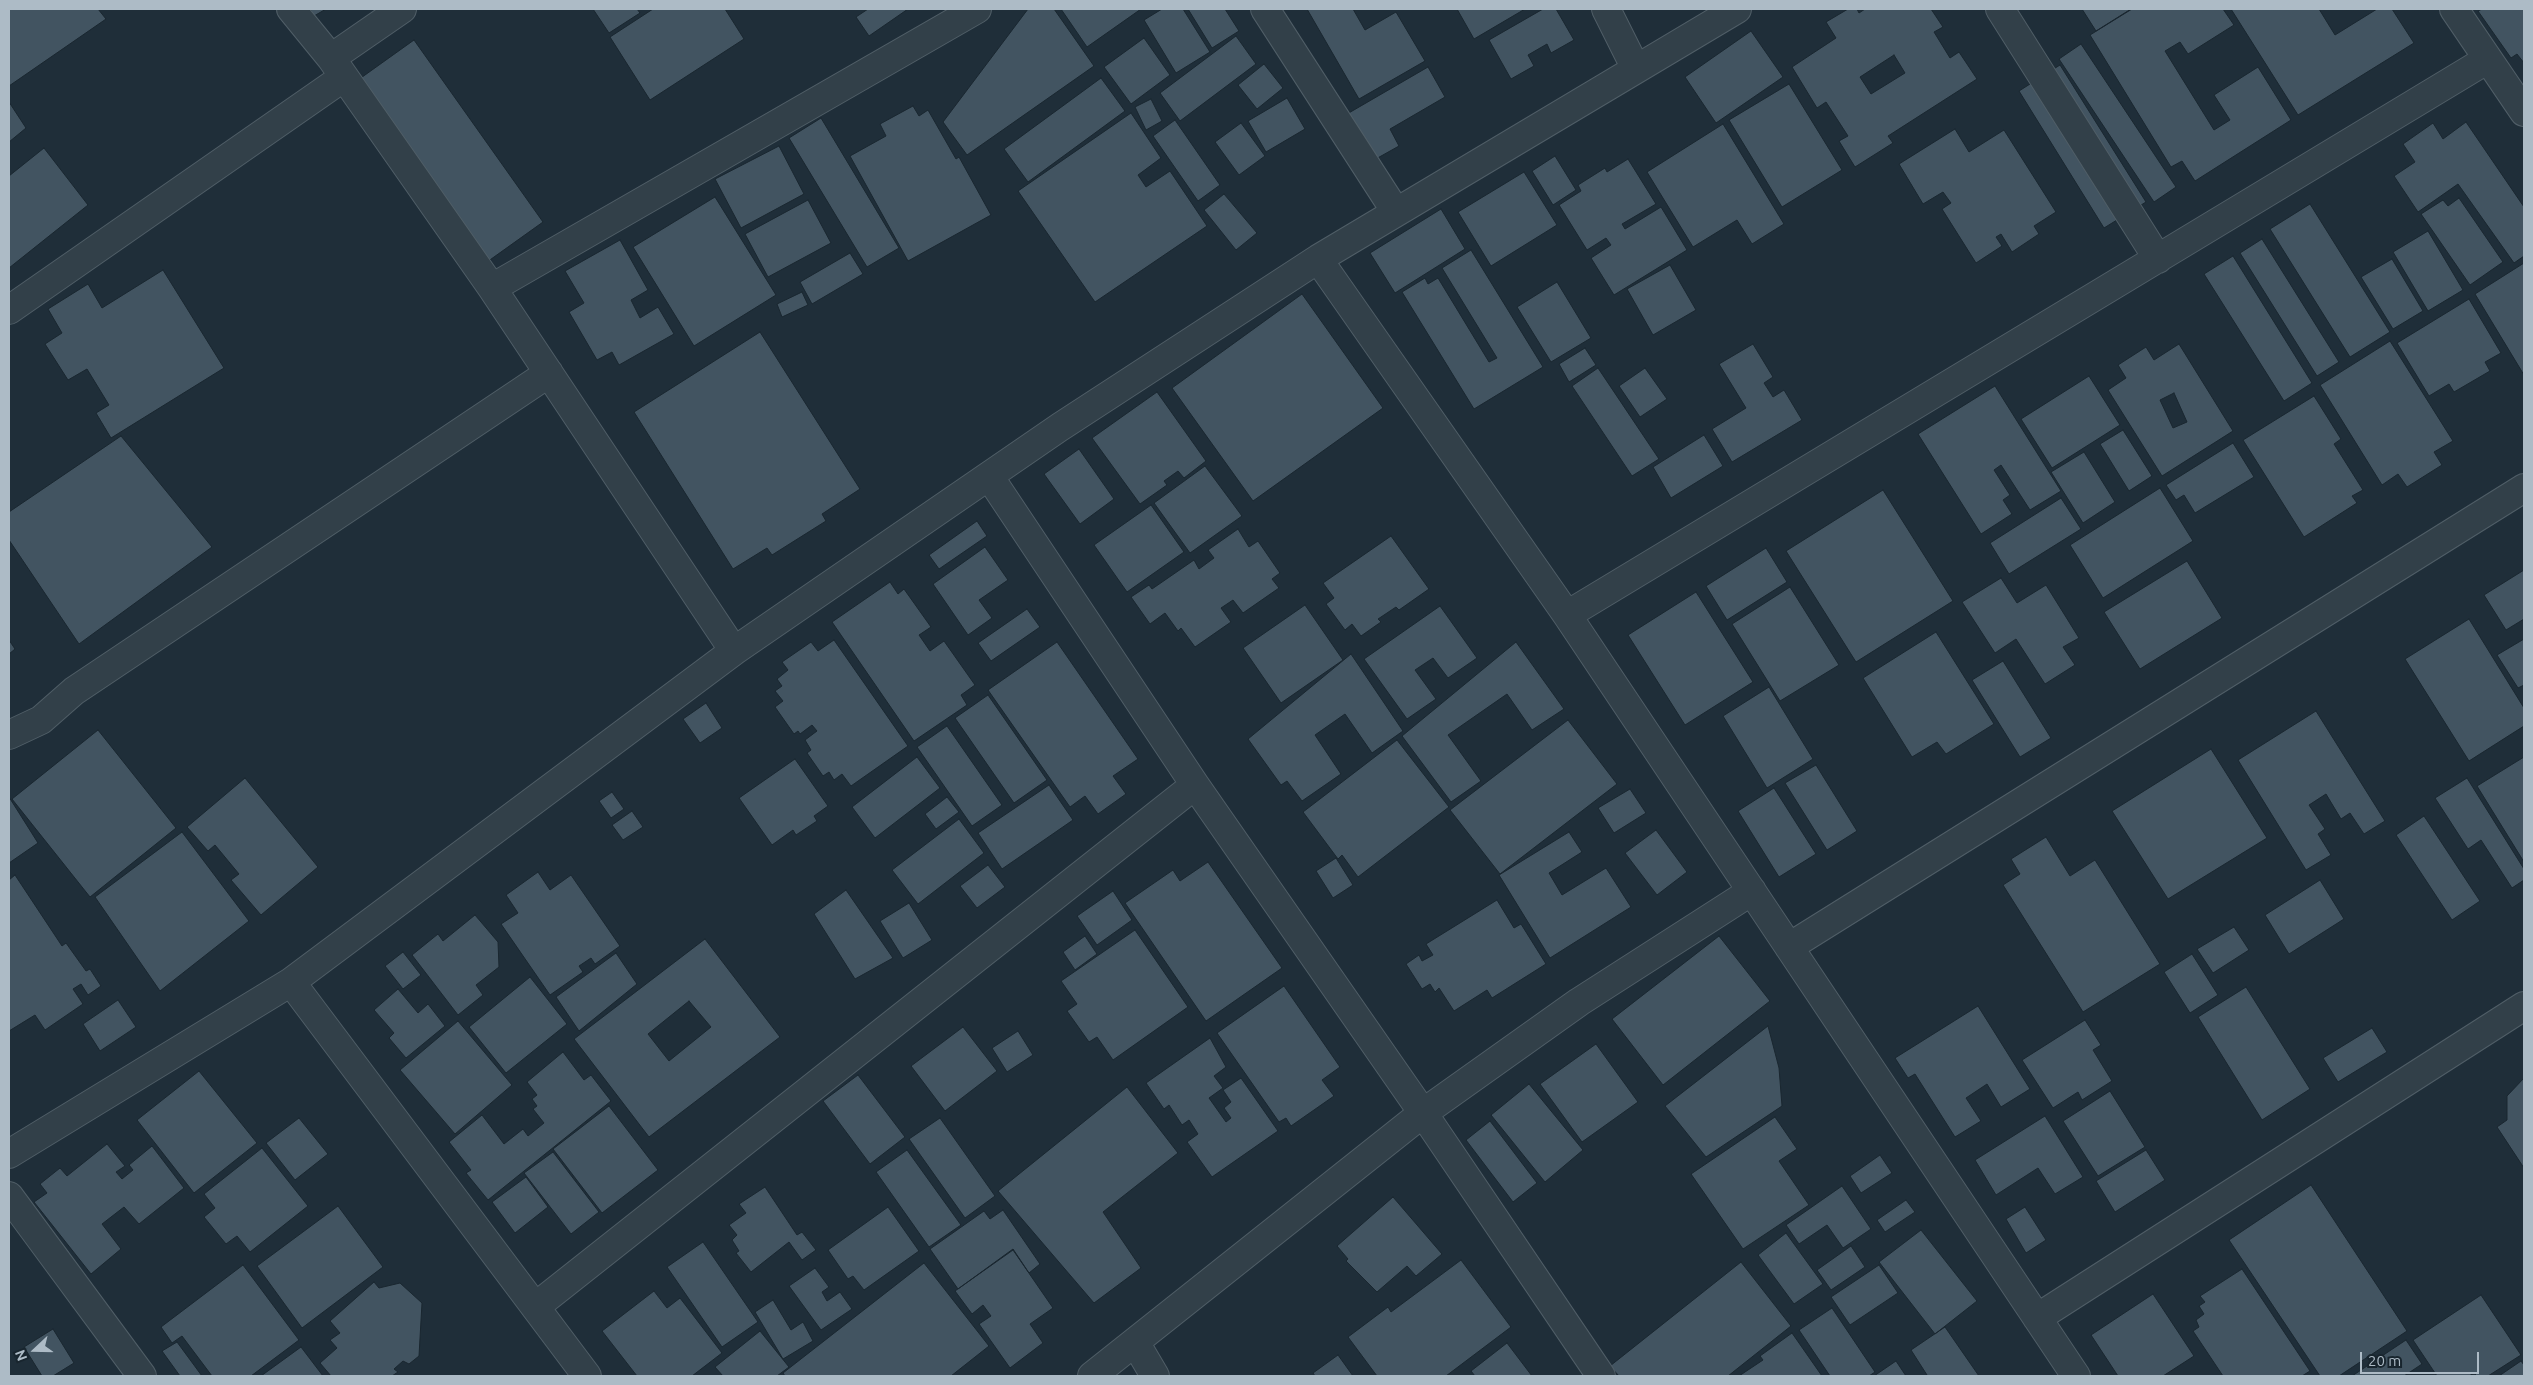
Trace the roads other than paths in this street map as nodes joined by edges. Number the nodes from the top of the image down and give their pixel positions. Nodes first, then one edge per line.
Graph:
1 (291, 9) edge
2 (402, 9) edge
3 (977, 9) edge
4 (1265, 9) edge
5 (1606, 9) edge
6 (1737, 9) edge
7 (2000, 9) edge
8 (2454, 9) edge
9 (2488, 59) junction
10 (337, 68) junction
11 (1636, 69) junction
12 (2524, 112) edge
13 (1396, 212) junction
14 (1318, 259) junction
15 (2158, 259) junction
16 (492, 288) junction
17 (9, 310) edge
18 (549, 373) junction
19 (989, 476) junction
20 (2524, 488) edge
21 (1567, 615) junction
22 (734, 651) junction
23 (9, 735) edge
24 (1195, 785) junction
25 (1752, 891) junction
26 (1789, 947) junction
27 (291, 982) junction
28 (2524, 1006) edge
29 (1423, 1113) junction
30 (9, 1154) edge
31 (9, 1196) edge
32 (535, 1307) junction
33 (2037, 1318) junction
34 (1135, 1342) junction
35 (142, 1376) edge
36 (587, 1376) edge
37 (1092, 1376) edge
38 (1155, 1376) edge
39 (1602, 1376) edge
40 (2076, 1376) edge

1 - 10 street
2 - 10 street
3 - 16 street
4 - 13 street
5 - 11 street
6 - 11 street
7 - 15 street
8 - 9 street
9 - 12 street
9 - 15 street
10 - 16 street
10 - 17 street
11 - 13 street
13 - 14 street
14 - 19 street
14 - 21 street
15 - 21 street
16 - 18 street
18 - 22 street
18 - 23 street
19 - 22 street
19 - 24 street
20 - 26 street
21 - 25 street
22 - 27 street
24 - 29 street
24 - 32 street
25 - 26 street
25 - 29 street
26 - 33 street
27 - 30 street
27 - 32 street
28 - 33 street
29 - 34 street
29 - 39 street
31 - 35 street
32 - 36 street
33 - 40 street
34 - 37 street
34 - 38 street

